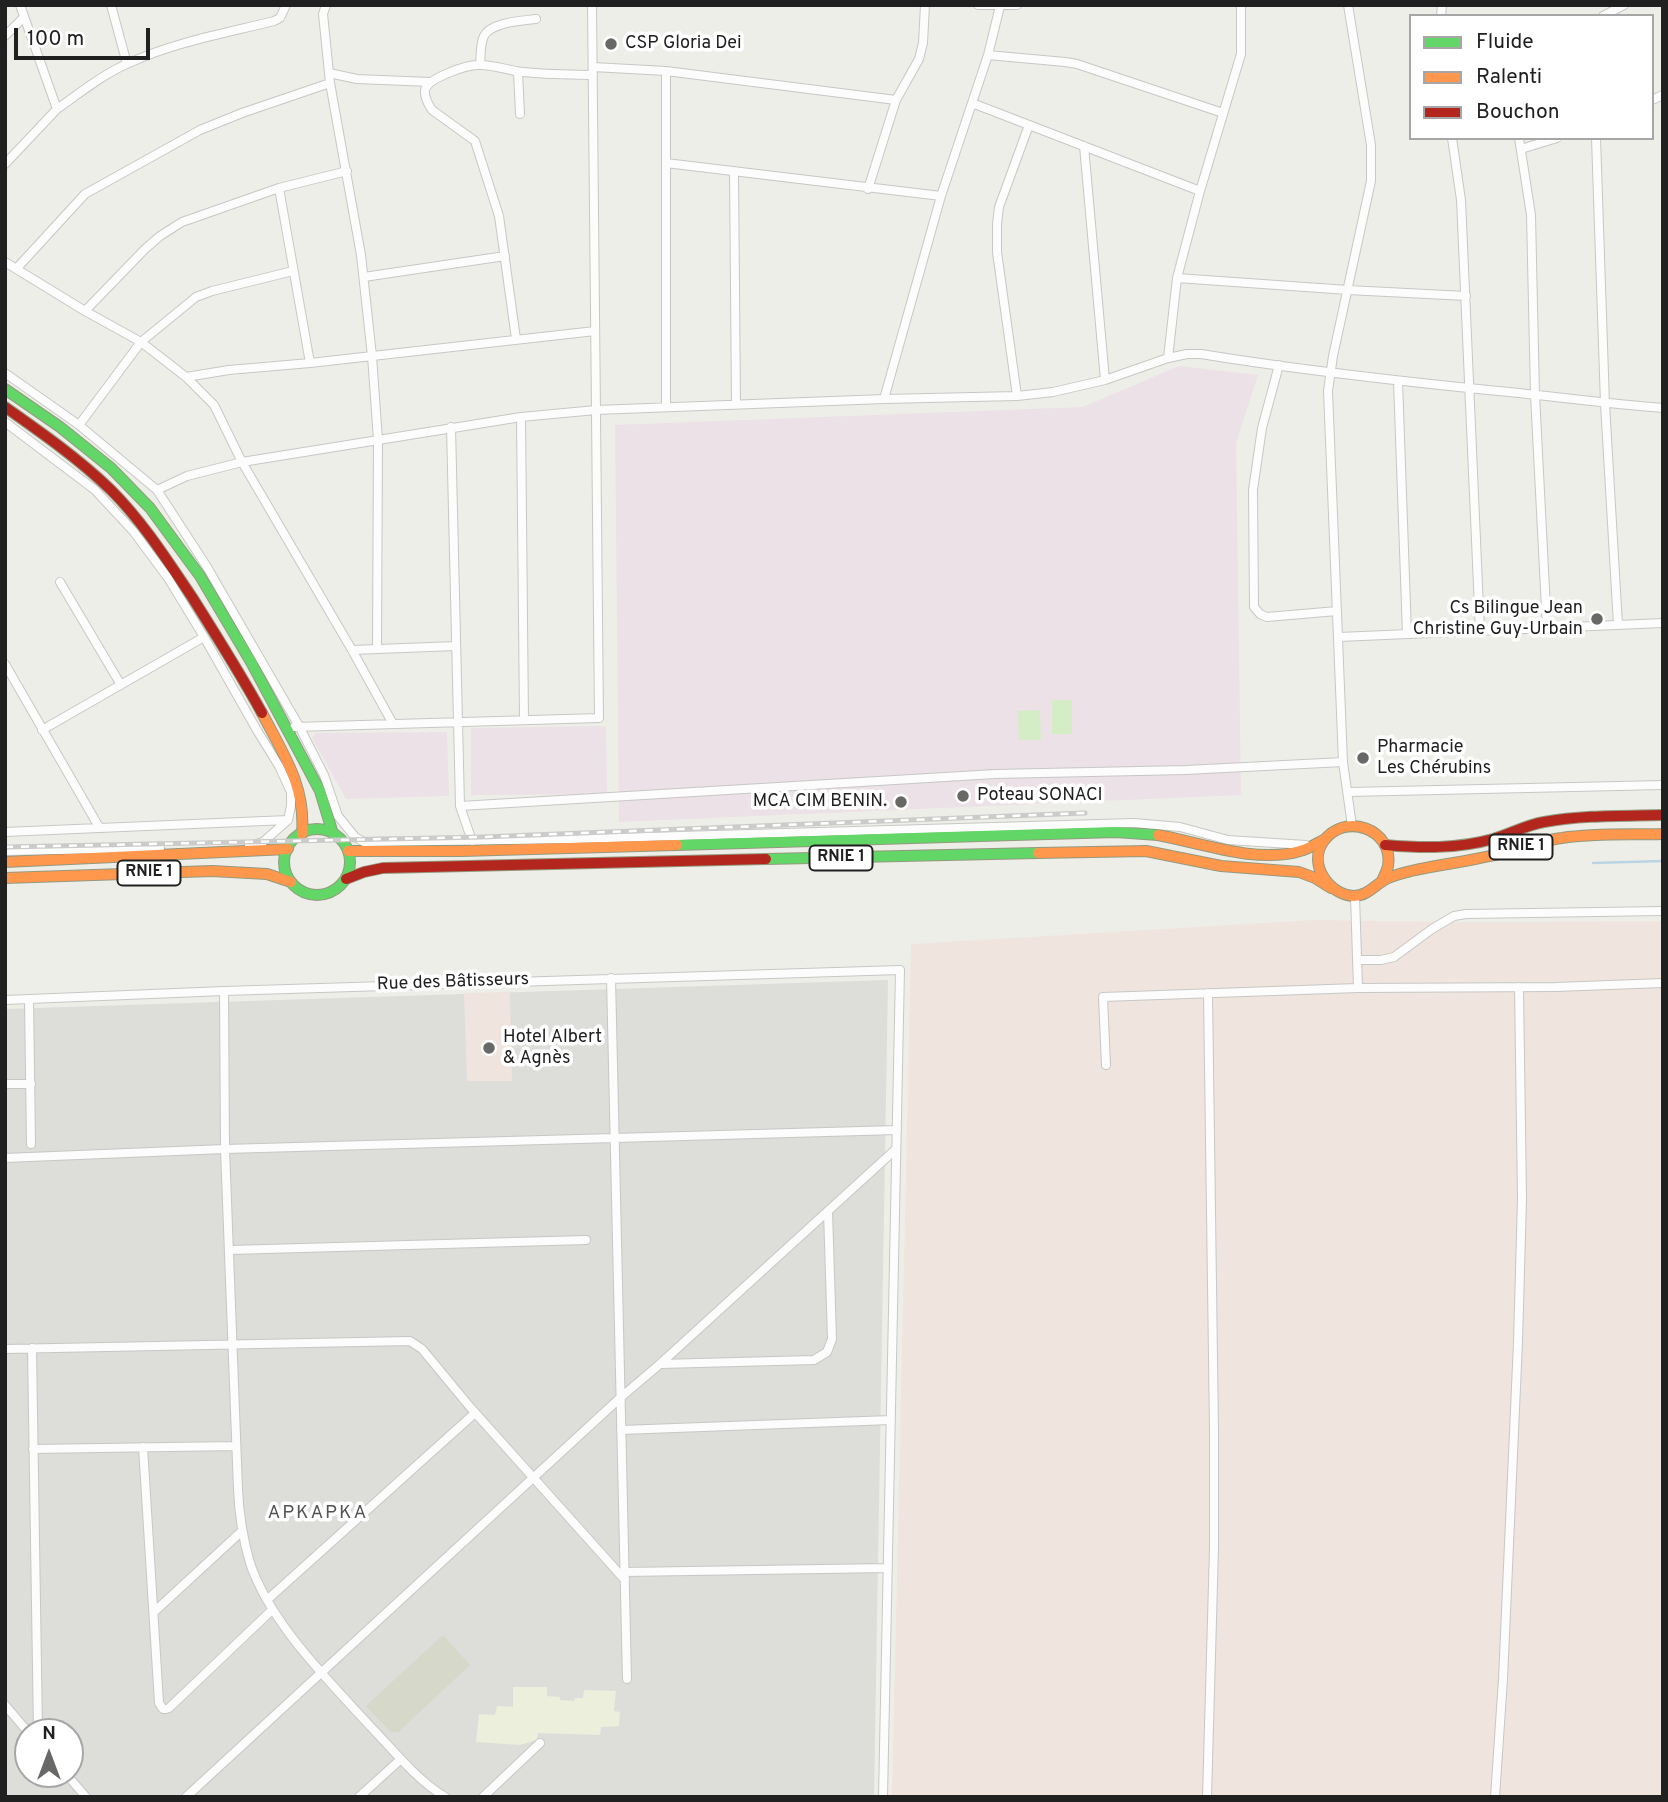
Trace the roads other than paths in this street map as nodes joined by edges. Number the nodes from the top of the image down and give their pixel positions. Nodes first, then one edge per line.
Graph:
1 (20, 5) edge
2 (111, 5) edge
3 (286, 5) edge
4 (326, 5) edge
5 (592, 5) edge
6 (925, 5) edge
7 (978, 5) edge
8 (1017, 5) edge
9 (1241, 5) edge
10 (1348, 5) edge
11 (1624, 5) edge
12 (1000, 6) edge
13 (1608, 14) edge
14 (24, 17) junction
15 (536, 19) dead end
16 (5, 36) edge
17 (988, 55) junction
18 (127, 64) junction
19 (480, 64) junction
20 (593, 71) junction
21 (666, 71) junction
22 (518, 72) junction
23 (329, 73) junction
24 (430, 82) junction
25 (330, 83) junction
26 (896, 100) junction
27 (972, 103) junction
28 (57, 109) junction
29 (1223, 113) junction
30 (520, 114) dead end
31 (1029, 125) junction
32 (1452, 140) edge
33 (1519, 140) edge
34 (1550, 140) edge
35 (1596, 140) edge
36 (1084, 146) junction
37 (1521, 149) junction
38 (666, 163) junction
39 (5, 164) edge
40 (346, 171) junction
41 (734, 172) junction
42 (279, 188) junction
43 (868, 188) junction
44 (1200, 191) junction
45 (941, 196) junction
46 (505, 256) junction
47 (5, 262) edge
48 (17, 268) junction
49 (293, 271) junction
50 (364, 277) junction
51 (1177, 278) junction
52 (1348, 290) junction
53 (1466, 296) junction
54 (85, 311) junction
55 (595, 331) junction
56 (516, 339) junction
57 (141, 342) junction
58 (372, 356) junction
59 (1168, 358) junction
60 (310, 363) junction
61 (1279, 365) junction
62 (5, 373) edge
63 (1330, 373) junction
64 (186, 377) junction
65 (1105, 380) junction
66 (1398, 381) junction
67 (1468, 388) junction
68 (5, 389) edge
69 (1535, 395) junction
70 (1017, 396) junction
71 (884, 399) junction
72 (1605, 404) junction
73 (736, 405) junction
74 (5, 407) edge
75 (666, 407) junction
76 (1663, 408) edge
77 (596, 410) junction
78 (521, 417) junction
79 (5, 422) edge
80 (79, 425) junction
81 (451, 427) junction
82 (378, 440) junction
83 (242, 462) junction
84 (157, 490) junction
85 (60, 582) dead end
86 (1337, 611) junction
87 (1663, 623) edge
88 (1618, 625) junction
89 (1547, 628) junction
90 (1480, 631) junction
91 (1407, 634) junction
92 (204, 637) junction
93 (1339, 637) junction
94 (456, 646) junction
95 (377, 648) junction
96 (352, 650) junction
97 (5, 664) edge
98 (121, 685) junction
99 (524, 720) junction
100 (458, 722) junction
101 (393, 724) junction
102 (293, 727) junction
103 (42, 730) junction
104 (1343, 762) junction
105 (1663, 785) edge
106 (1348, 792) junction
107 (460, 806) junction
108 (1663, 815) edge
109 (288, 820) junction
110 (1352, 825) junction
111 (99, 827) junction
112 (5, 832) edge
113 (302, 834) junction
114 (333, 834) junction
115 (1663, 834) edge
116 (1325, 839) junction
117 (472, 841) junction
118 (1313, 845) junction
119 (1385, 845) junction
120 (288, 849) junction
121 (5, 852) edge
122 (348, 852) junction
123 (5, 862) edge
124 (5, 878) edge
125 (346, 879) junction
126 (1382, 881) junction
127 (291, 882) junction
128 (1331, 888) junction
129 (1355, 896) junction
130 (1663, 911) edge
131 (1357, 960) junction
132 (611, 978) junction
133 (1663, 983) edge
134 (1519, 987) junction
135 (1358, 988) junction
136 (224, 991) junction
137 (1208, 993) junction
138 (29, 999) junction
139 (5, 1000) edge
140 (1106, 1065) dead end
141 (5, 1084) edge
142 (31, 1084) junction
143 (897, 1130) junction
144 (614, 1139) junction
145 (32, 1144) dead end
146 (225, 1149) junction
147 (896, 1149) junction
148 (5, 1158) edge
149 (828, 1211) junction
150 (586, 1240) dead end
151 (230, 1251) junction
152 (233, 1345) junction
153 (32, 1348) junction
154 (5, 1349) edge
155 (660, 1364) junction
156 (620, 1398) junction
157 (475, 1413) junction
158 (891, 1420) junction
159 (621, 1430) junction
160 (236, 1446) junction
161 (143, 1447) junction
162 (33, 1450) junction
163 (534, 1479) junction
164 (242, 1531) junction
165 (888, 1568) junction
166 (624, 1576) junction
167 (267, 1601) junction
168 (272, 1610) junction
169 (154, 1612) junction
170 (321, 1673) junction
171 (627, 1679) dead end
172 (38, 1718) edge
173 (540, 1743) dead end
174 (401, 1759) junction
175 (186, 1797) edge
176 (359, 1797) edge
177 (445, 1797) edge
178 (483, 1797) edge
179 (883, 1797) edge
180 (1207, 1797) edge
181 (1495, 1797) edge

1 - 14 street
2 - 18 street
3 - 18 street
4 - 23 street
5 - 20 street
6 - 26 street
7 - 12 street
8 - 12 street
9 - 29 street
10 - 52 street
11 - 13 street
12 - 17 street
14 - 16 street
14 - 28 street
15 - 19 street
17 - 27 street
17 - 29 street
18 - 28 street
19 - 22 street
19 - 24 street
20 - 21 street
20 - 22 street
20 - 55 street
21 - 26 street
21 - 38 street
22 - 30 street
23 - 24 street
23 - 25 street
24 - 46 street
25 - 40 street
25 - 48 street
26 - 43 street
27 - 31 street
27 - 45 street
28 - 39 street
29 - 44 street
31 - 36 street
31 - 70 street
32 - 53 street
33 - 37 street
34 - 37 street
35 - 72 street
36 - 44 street
36 - 65 street
37 - 69 street
38 - 41 street
38 - 75 street
40 - 42 street
40 - 50 street
41 - 43 street
41 - 73 street
42 - 49 street
42 - 54 street
43 - 45 street
44 - 51 street
45 - 71 street
46 - 50 street
46 - 56 street
47 - 48 street
48 - 54 street
49 - 57 street
49 - 60 street
50 - 58 street
51 - 52 street
51 - 59 street
52 - 53 street
52 - 63 street
53 - 67 street
54 - 57 street
55 - 56 street
55 - 77 street
56 - 58 street
57 - 64 street
57 - 80 street
58 - 60 street
58 - 82 street
59 - 61 street
59 - 65 street
60 - 64 street
61 - 63 street
61 - 86 street
62 - 80 street
63 - 66 street
63 - 86 street
64 - 83 street
65 - 70 street
66 - 67 street
66 - 91 street
67 - 69 street
67 - 90 street
68 - 102 main road
69 - 72 street
69 - 89 street
70 - 71 street
71 - 73 street
72 - 76 street
72 - 88 street
73 - 75 street
74 - 113 main road
75 - 77 street
77 - 78 street
77 - 99 street
78 - 81 street
78 - 99 street
79 - 92 street
80 - 84 street
81 - 82 street
81 - 94 street
82 - 83 street
82 - 95 street
83 - 84 street
83 - 96 street
84 - 102 street
85 - 98 street
86 - 93 street
87 - 88 street
88 - 89 street
89 - 90 street
90 - 91 street
91 - 93 street
92 - 98 street
92 - 109 street
93 - 104 street
94 - 95 street
94 - 100 street
95 - 96 street
96 - 101 street
97 - 103 street
98 - 103 street
99 - 100 street
100 - 101 street
100 - 107 street
101 - 102 street
102 - 114 main road
102 - 117 street
103 - 111 street
104 - 106 street
104 - 107 street
105 - 106 street
106 - 110 street
107 - 117 street
108 - 119 main road, RNIE 1
109 - 111 street
109 - 121 street
110 - 116 main road, RNIE 1
110 - 119 main road, RNIE 1
111 - 112 street
113 - 114 main road
113 - 120 main road
114 - 122 main road
115 - 126 main road, RNIE 1
116 - 118 main road, RNIE 1
116 - 128 main road
117 - 118 street
118 - 122 main road, RNIE 1
119 - 126 main road
120 - 123 main road, RNIE 1
120 - 127 main road
122 - 125 main road
124 - 127 main road, RNIE 1
125 - 127 main road, RNIE 1
125 - 128 main road, RNIE 1
126 - 129 main road, RNIE 1
128 - 129 main road, RNIE 1
129 - 131 street
130 - 131 street
131 - 135 street
132 - 136 street, Rue des Bâtisseurs
132 - 143 street, Rue des Bâtisseurs
132 - 144 street
133 - 134 street
134 - 135 street
134 - 181 street
135 - 137 street
136 - 138 street, Rue des Bâtisseurs
136 - 146 street
137 - 140 street
137 - 180 street
138 - 139 street, Rue des Bâtisseurs
138 - 142 street
141 - 142 street
142 - 145 street
143 - 144 street
143 - 147 street
144 - 146 street
144 - 156 street
146 - 148 street
146 - 151 street
147 - 149 street
147 - 158 street
149 - 155 street
149 - 155 street
150 - 151 street
151 - 152 street
152 - 153 street
152 - 157 street
152 - 160 street
153 - 154 street
153 - 162 street
155 - 156 street
156 - 159 street
156 - 163 street
157 - 163 street
157 - 167 street
158 - 159 street
158 - 165 street
159 - 166 street
160 - 161 street
160 - 164 street
161 - 162 street
161 - 169 street
162 - 172 street
163 - 166 street
163 - 170 street
164 - 167 street
164 - 169 street
165 - 166 street
165 - 179 street
166 - 171 street
167 - 168 street
168 - 169 street
168 - 170 street
170 - 174 street
170 - 175 street
173 - 178 street
174 - 176 street
174 - 177 street

